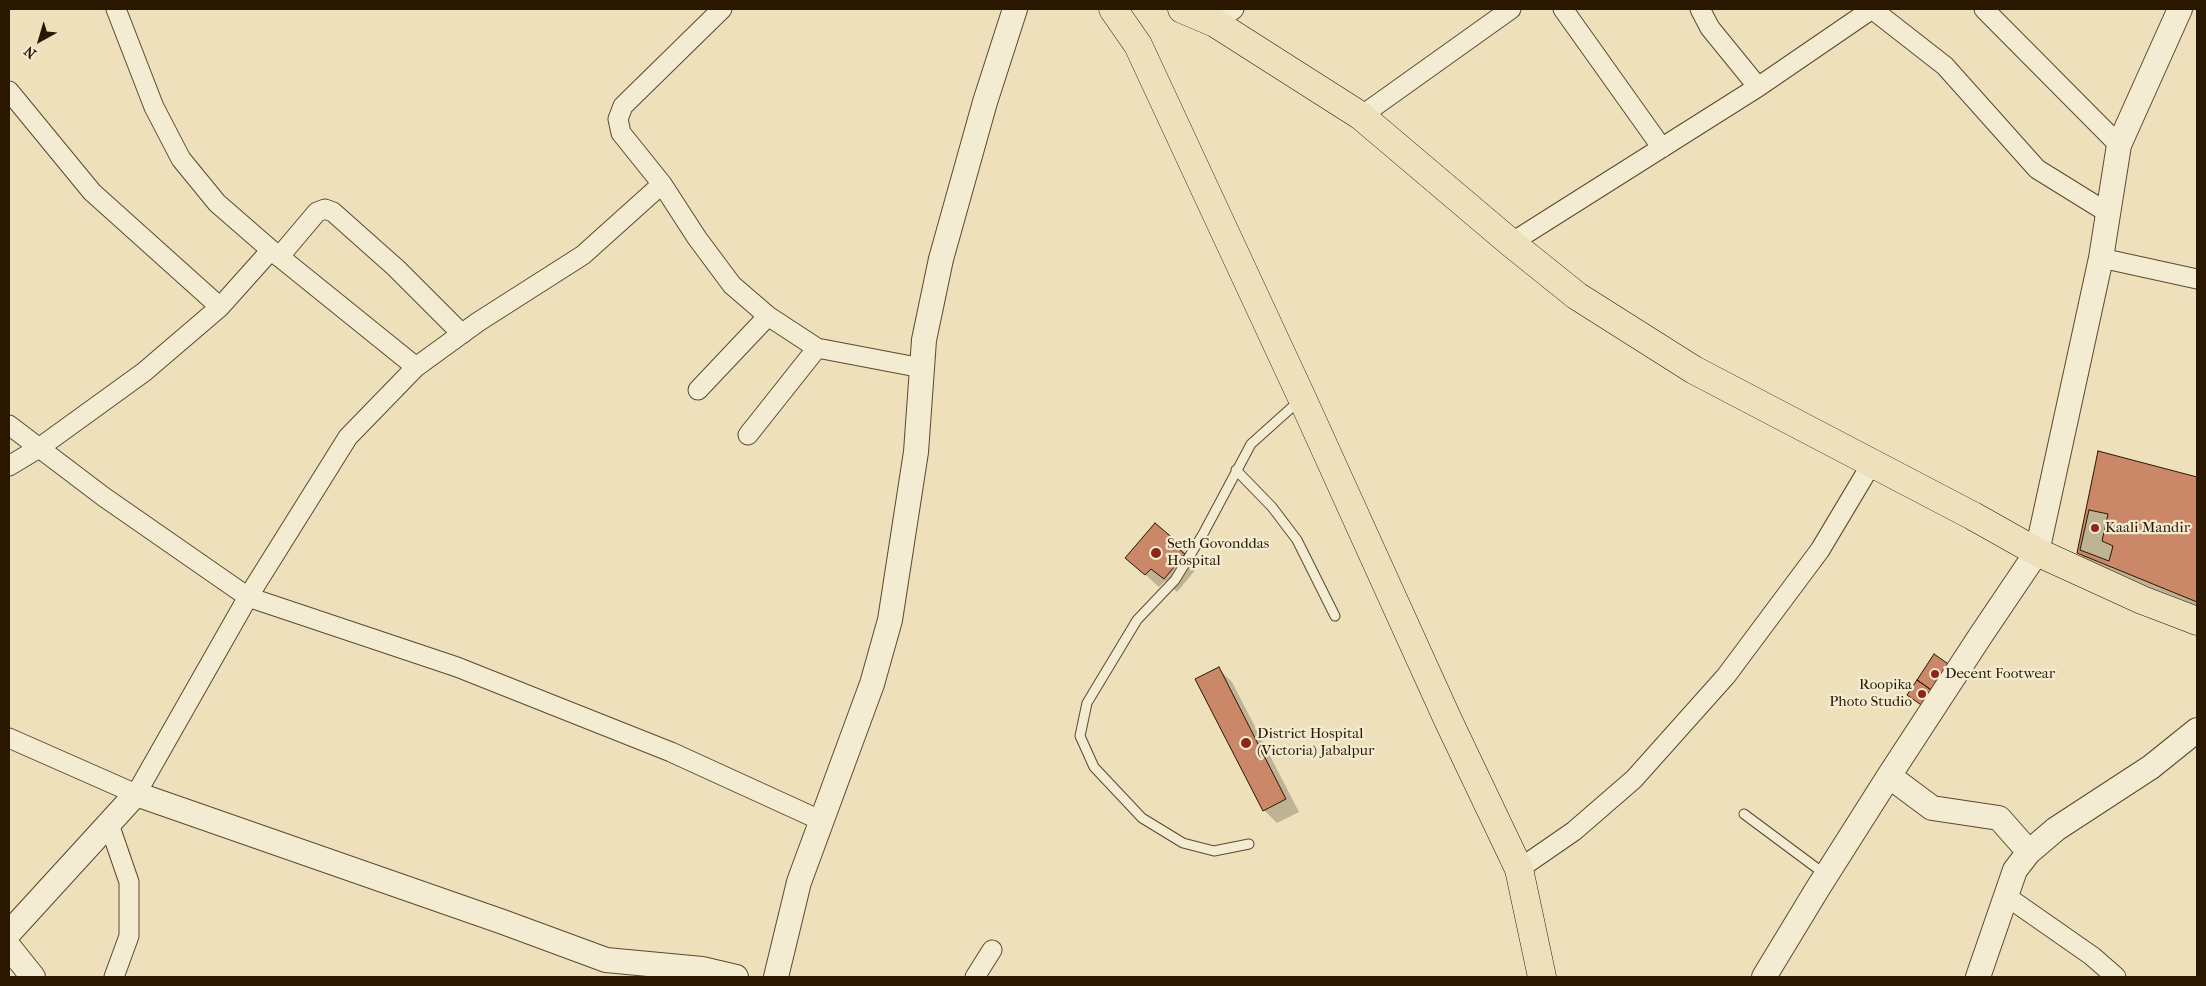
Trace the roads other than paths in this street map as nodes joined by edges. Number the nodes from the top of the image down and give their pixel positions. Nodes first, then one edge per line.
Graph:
1 (116, 9) edge
2 (722, 9) edge
3 (1015, 9) edge
4 (1182, 9) edge
5 (1511, 9) edge
6 (1563, 9) edge
7 (1700, 9) edge
8 (1984, 9) edge
9 (2180, 9) edge
10 (1124, 10) edge
11 (1225, 16) edge
12 (1758, 87) junction
13 (9, 90) edge
14 (1361, 116) junction
15 (2119, 145) junction
16 (1662, 148) junction
17 (662, 184) junction
18 (2108, 213) junction
19 (1511, 243) junction
20 (275, 253) junction
21 (2100, 258) junction
22 (2197, 279) edge
23 (220, 307) junction
24 (768, 316) junction
25 (462, 334) junction
26 (817, 348) junction
27 (416, 367) junction
28 (922, 368) junction
29 (698, 390) dead end
30 (1302, 398) junction
31 (9, 425) edge
32 (748, 435) dead end
33 (39, 448) junction
34 (1872, 463) junction
35 (9, 466) edge
36 (1236, 470) junction
37 (2037, 552) junction
38 (248, 597) junction
39 (1335, 616) dead end
40 (2197, 621) edge
41 (2197, 730) edge
42 (9, 738) edge
43 (1890, 776) junction
44 (136, 794) junction
45 (1744, 814) dead end
46 (822, 821) junction
47 (109, 824) junction
48 (1249, 844) dead end
49 (2029, 852) junction
50 (1519, 869) junction
51 (1826, 875) junction
52 (2006, 896) junction
53 (9, 933) edge
54 (9, 948) edge
55 (992, 950) dead end
56 (33, 977) edge
57 (114, 977) edge
58 (736, 977) edge
59 (776, 977) edge
60 (975, 977) edge
61 (1542, 977) edge
62 (1764, 977) edge
63 (1978, 977) edge
64 (2116, 977) edge

1 - 20 street
2 - 17 street
3 - 28 street
4 - 11 main road
5 - 14 street
6 - 16 street
7 - 12 street
8 - 15 street
9 - 15 street
10 - 30 main road
11 - 14 main road
12 - 16 street
12 - 18 street
13 - 23 street
14 - 19 main road
15 - 18 street
16 - 19 street
17 - 24 street
17 - 25 street
18 - 21 street
19 - 34 main road
20 - 23 street
20 - 25 street
20 - 27 street
21 - 22 street
21 - 37 street
23 - 33 street
24 - 26 street
24 - 29 street
25 - 27 street
26 - 28 street
26 - 32 street
27 - 38 street
28 - 46 street
30 - 36 lane
30 - 50 main road
31 - 33 street
33 - 35 street
33 - 38 street
34 - 37 main road
34 - 50 street
36 - 39 lane
36 - 48 lane
37 - 40 main road
37 - 43 street
38 - 44 street
38 - 46 street
41 - 49 street
42 - 44 street
43 - 49 street
43 - 51 street
44 - 47 street
44 - 58 street
45 - 51 lane
46 - 59 street
47 - 53 street
47 - 57 street
49 - 52 street
50 - 61 main road
51 - 62 street
52 - 63 street
52 - 64 street
54 - 56 street
55 - 60 street

